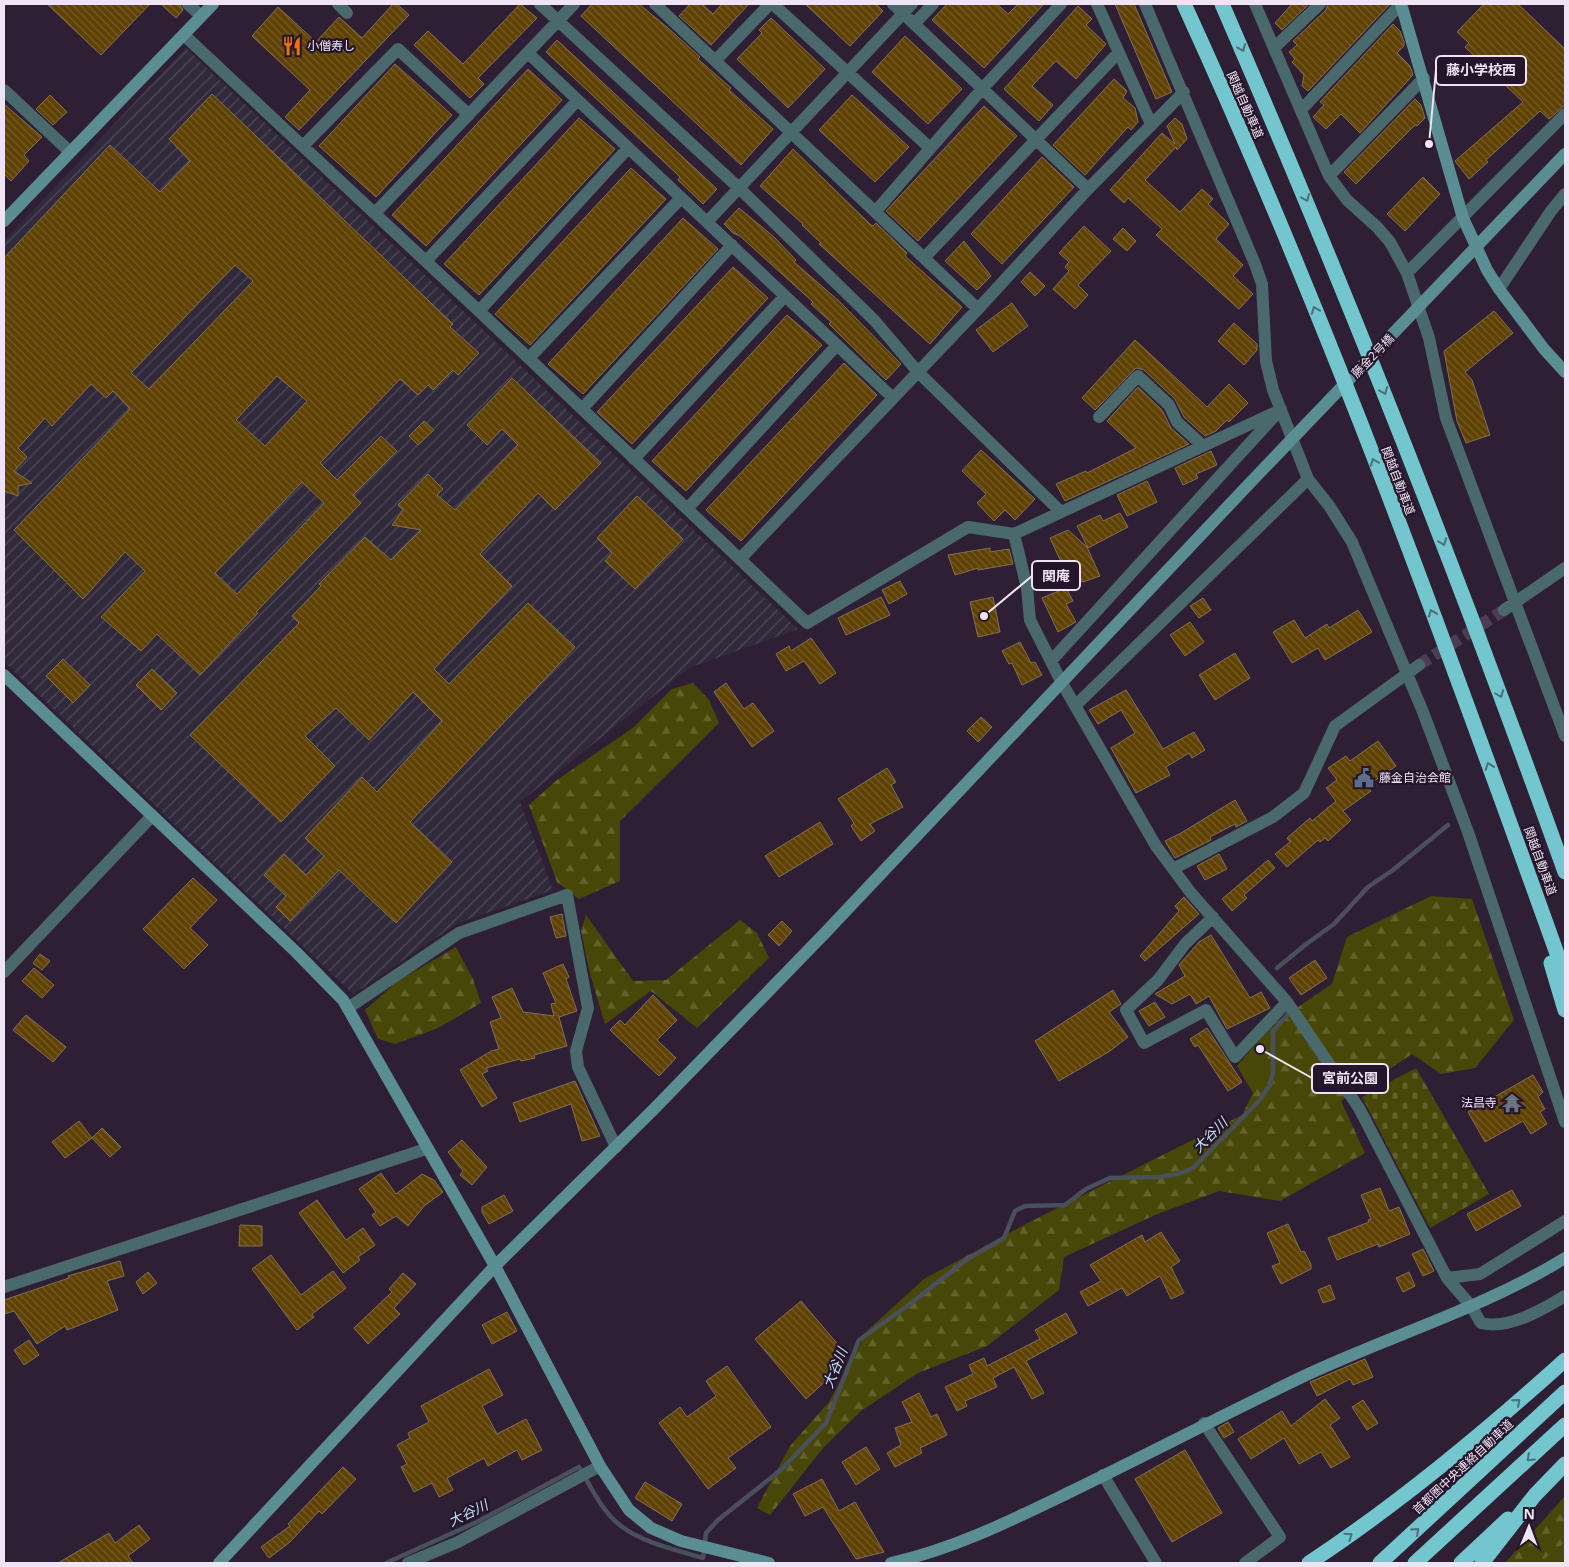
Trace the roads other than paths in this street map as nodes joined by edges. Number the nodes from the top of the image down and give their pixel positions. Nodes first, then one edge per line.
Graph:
1 (188, 4) edge
2 (213, 4) edge
3 (540, 4) edge
4 (574, 4) edge
5 (771, 4) edge
6 (912, 4) edge
7 (933, 4) edge
8 (1061, 4) edge
9 (1097, 4) edge
10 (1145, 4) edge
11 (1184, 4) edge
12 (1222, 4) edge
13 (1320, 4) edge
14 (1401, 4) edge
15 (663, 6) edge
16 (896, 6) edge
17 (1260, 6) edge
18 (201, 16) junction
19 (558, 20) junction
20 (914, 24) junction
21 (184, 35) junction
22 (1274, 48) junction
23 (528, 53) junction
24 (1118, 53) junction
25 (715, 61) junction
26 (846, 73) junction
27 (1424, 78) junction
28 (982, 88) junction
29 (4, 90) edge
30 (1184, 92) junction
31 (578, 100) junction
32 (1302, 109) junction
33 (1565, 114) edge
34 (469, 115) junction
35 (1151, 124) junction
36 (791, 132) junction
37 (1036, 139) junction
38 (303, 146) junction
39 (628, 148) junction
40 (930, 148) junction
41 (69, 151) junction
42 (1565, 154) edge
43 (1329, 176) junction
44 (739, 188) junction
45 (1088, 189) junction
46 (1565, 194) edge
47 (681, 198) junction
48 (875, 212) junction
49 (375, 213) junction
50 (1462, 218) junction
51 (4, 222) edge
52 (707, 222) junction
53 (732, 245) junction
54 (924, 258) junction
55 (426, 261) junction
56 (1407, 273) junction
57 (1499, 289) junction
58 (785, 296) junction
59 (978, 309) junction
60 (479, 311) junction
61 (837, 345) junction
62 (529, 358) junction
63 (918, 372) junction
64 (1565, 372) edge
65 (892, 397) junction
66 (582, 409) junction
67 (1281, 410) junction
68 (1099, 417) dead end
69 (1203, 446) junction
70 (634, 459) junction
71 (1308, 479) junction
72 (687, 509) junction
73 (1062, 512) junction
74 (1014, 534) junction
75 (740, 559) junction
76 (1565, 568) edge
77 (1516, 602) junction
78 (1504, 610) tunnel mouth
79 (1051, 661) junction
80 (1419, 665) tunnel mouth
81 (1407, 673) junction
82 (4, 675) edge
83 (1062, 684) junction
84 (1076, 706) junction
85 (1565, 736) edge
86 (1529, 771) junction
87 (1499, 792) junction
88 (152, 816) junction
89 (1565, 858) edge
90 (1173, 869) junction
91 (1565, 872) edge
92 (1213, 917) junction
93 (4, 972) edge
94 (1565, 976) edge
95 (1287, 1002) junction
96 (348, 1008) junction
97 (1565, 1010) edge
98 (1565, 1122) edge
99 (616, 1146) junction
100 (426, 1148) junction
101 (1565, 1221) edge
102 (1565, 1258) edge
103 (496, 1266) junction
104 (1447, 1278) junction
105 (4, 1287) edge
106 (1565, 1296) edge
107 (1471, 1306) junction
108 (1565, 1360) edge
109 (1565, 1392) edge
110 (1204, 1423) junction
111 (1565, 1425) edge
112 (1565, 1464) edge
113 (600, 1466) junction
114 (1104, 1475) junction
115 (1535, 1495) junction
116 (219, 1563) edge
117 (408, 1563) edge
118 (769, 1563) edge
119 (891, 1563) edge
120 (1156, 1563) edge
121 (1246, 1563) edge
122 (1309, 1563) edge
123 (1380, 1563) edge
124 (1415, 1563) edge
125 (1460, 1563) edge
126 (1482, 1563) edge

1 - 18 street
2 - 18 street
3 - 19 street
4 - 19 street
5 - 25 street
5 - 26 street
6 - 16 street
7 - 20 street
8 - 28 street
9 - 24 street
10 - 30 street
87 -> 11 highway, 関越自動車道
12 -> 86 highway, 関越自動車道
13 - 22 street
14 - 27 street
14 - 32 street
15 - 25 street
16 - 20 street
16 - 26 street
17 - 22 street
18 - 21 street
19 - 23 street
19 - 44 street
20 - 28 street
21 - 38 street
21 - 41 street
22 - 32 street
23 - 31 street
23 - 34 street
24 - 35 street
24 - 37 street
25 - 36 street
26 - 36 street
26 - 40 street
27 - 43 street
27 - 50 street
28 - 37 street
28 - 40 street
29 - 41 street
30 - 35 street
30 - 67 street
31 - 39 street
31 - 55 street
32 - 43 street
33 - 50 street
34 - 38 street
34 - 49 street
35 - 45 street
36 - 44 street
36 - 48 street
37 - 45 street
37 - 54 street
38 - 49 street
39 - 47 street
39 - 60 street
40 - 48 street
41 - 51 street
42 - 83 street, 藤金2号橋
43 - 56 street
44 - 52 street
44 - 63 street
45 - 59 street
46 - 57 street
47 - 52 street
47 - 62 street
48 - 54 street
49 - 55 street
50 - 56 street
50 - 57 street
52 - 53 street
53 - 58 street
53 - 66 street
54 - 59 street
55 - 60 street
56 - 77 street
57 - 64 street
58 - 61 street
58 - 70 street
59 - 63 street
60 - 62 street
61 - 65 street
61 - 72 street
62 - 66 street
63 - 65 street
63 - 73 street
65 - 75 street
66 - 70 street
67 - 69 street
67 - 71 street
67 - 79 street
68 - 69 street
69 - 73 street
70 - 72 street
71 - 81 street
71 - 84 street
72 - 75 street
73 - 74 street
74 - 75 street
74 - 79 street
76 - 77 street
77 - 78 street
77 - 85 street
79 - 83 street
80 - 81 street
81 - 90 street
81 - 98 street
82 - 88 street
83 - 84 street
83 - 99 street, 藤金2号橋
84 - 90 street
86 - 89 highway
86 - 91 highway, 関越自動車道
87 - 94 highway, 関越自動車道
87 - 97 highway
88 - 93 street
88 - 96 street
90 - 92 street
92 - 95 street
92 - 95 street
95 - 104 street
96 - 99 street
96 - 100 street
99 - 103 street, 藤金2号橋
100 - 103 street
100 - 105 street
101 - 104 street
102 - 107 street
103 - 113 street
103 - 116 street, 藤金2号橋
104 - 107 street
106 - 107 street
107 - 110 street
122 -> 108 highway
123 -> 109 highway, 首都圏中央連絡自動車道
110 - 114 street
110 - 121 street
111 -> 124 highway
112 - 115 highway
113 - 117 street
113 - 118 street
114 - 119 street
114 - 120 street
115 - 125 highway
115 - 126 highway

